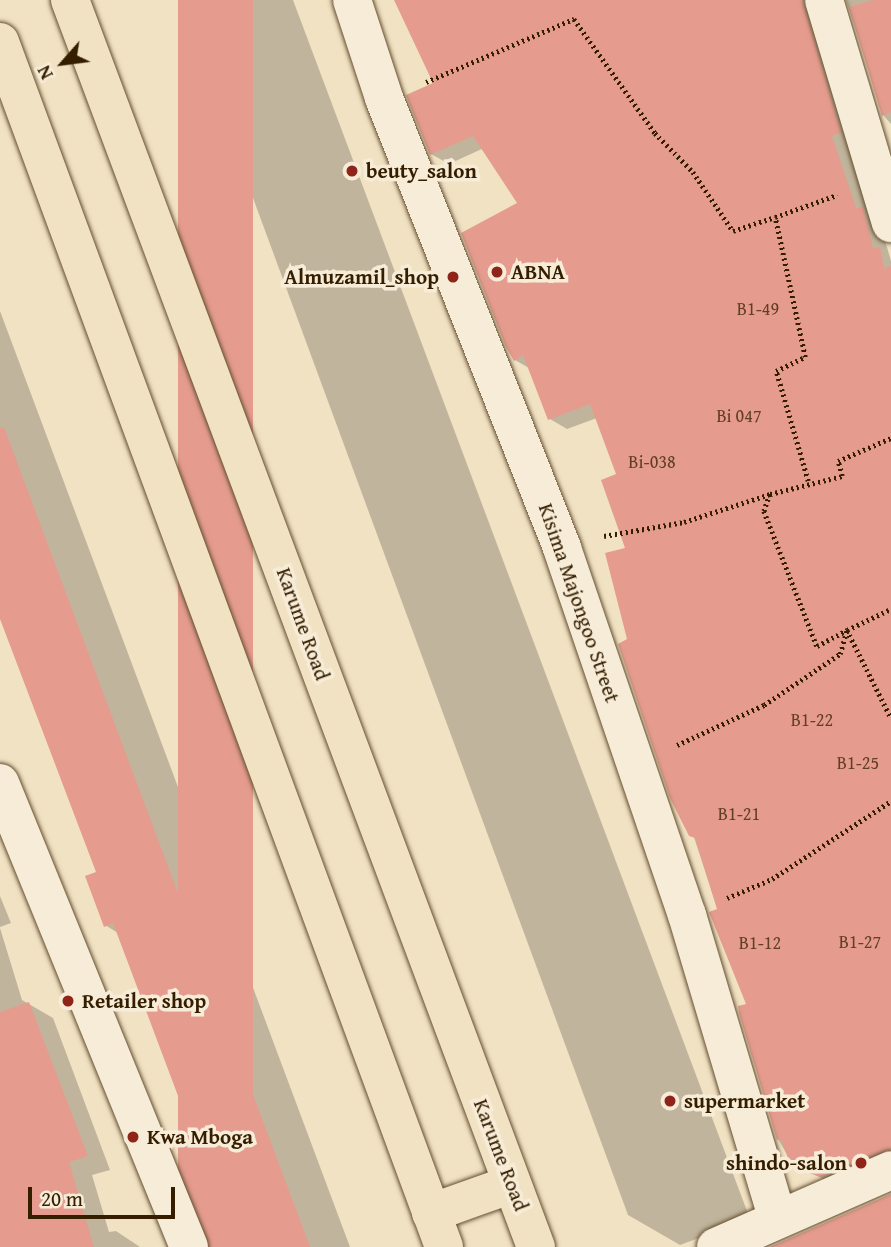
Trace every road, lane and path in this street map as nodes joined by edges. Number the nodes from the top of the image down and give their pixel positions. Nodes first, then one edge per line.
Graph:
1 (69, 0) edge
2 (352, 0) edge
3 (824, 0) edge
4 (0, 42) edge
5 (384, 98) junction
6 (876, 180) junction
7 (775, 217) junction
8 (891, 223) edge
9 (891, 438) edge
10 (808, 481) junction
11 (770, 494) junction
12 (562, 548) junction
13 (891, 609) edge
14 (847, 630) junction
15 (891, 718) edge
16 (635, 765) junction
17 (0, 783) edge
18 (891, 801) edge
19 (687, 915) junction
20 (891, 1170) edge
21 (512, 1184) junction
22 (777, 1217) junction
23 (438, 1230) edge
24 (189, 1247) edge
25 (536, 1247) edge
26 (716, 1247) edge

1 - 21 main road, Karume Road
2 - 5 street, Kisima Majongoo Street
3 - 6 street
4 - 23 main road
5 - 7 path
5 - 12 street, Kisima Majongoo Street
6 - 7 path
6 - 8 street
7 - 10 path
9 - 10 path
10 - 11 path
11 - 12 path
11 - 14 path
12 - 16 street, Kisima Majongoo Street
13 - 14 path
14 - 15 path
14 - 16 path
16 - 19 street, Kisima Majongoo Street
17 - 24 street
18 - 19 path
19 - 22 street, Kisima Majongoo Street
20 - 22 street
21 - 23 main road
21 - 25 main road, Karume Road
22 - 26 street

